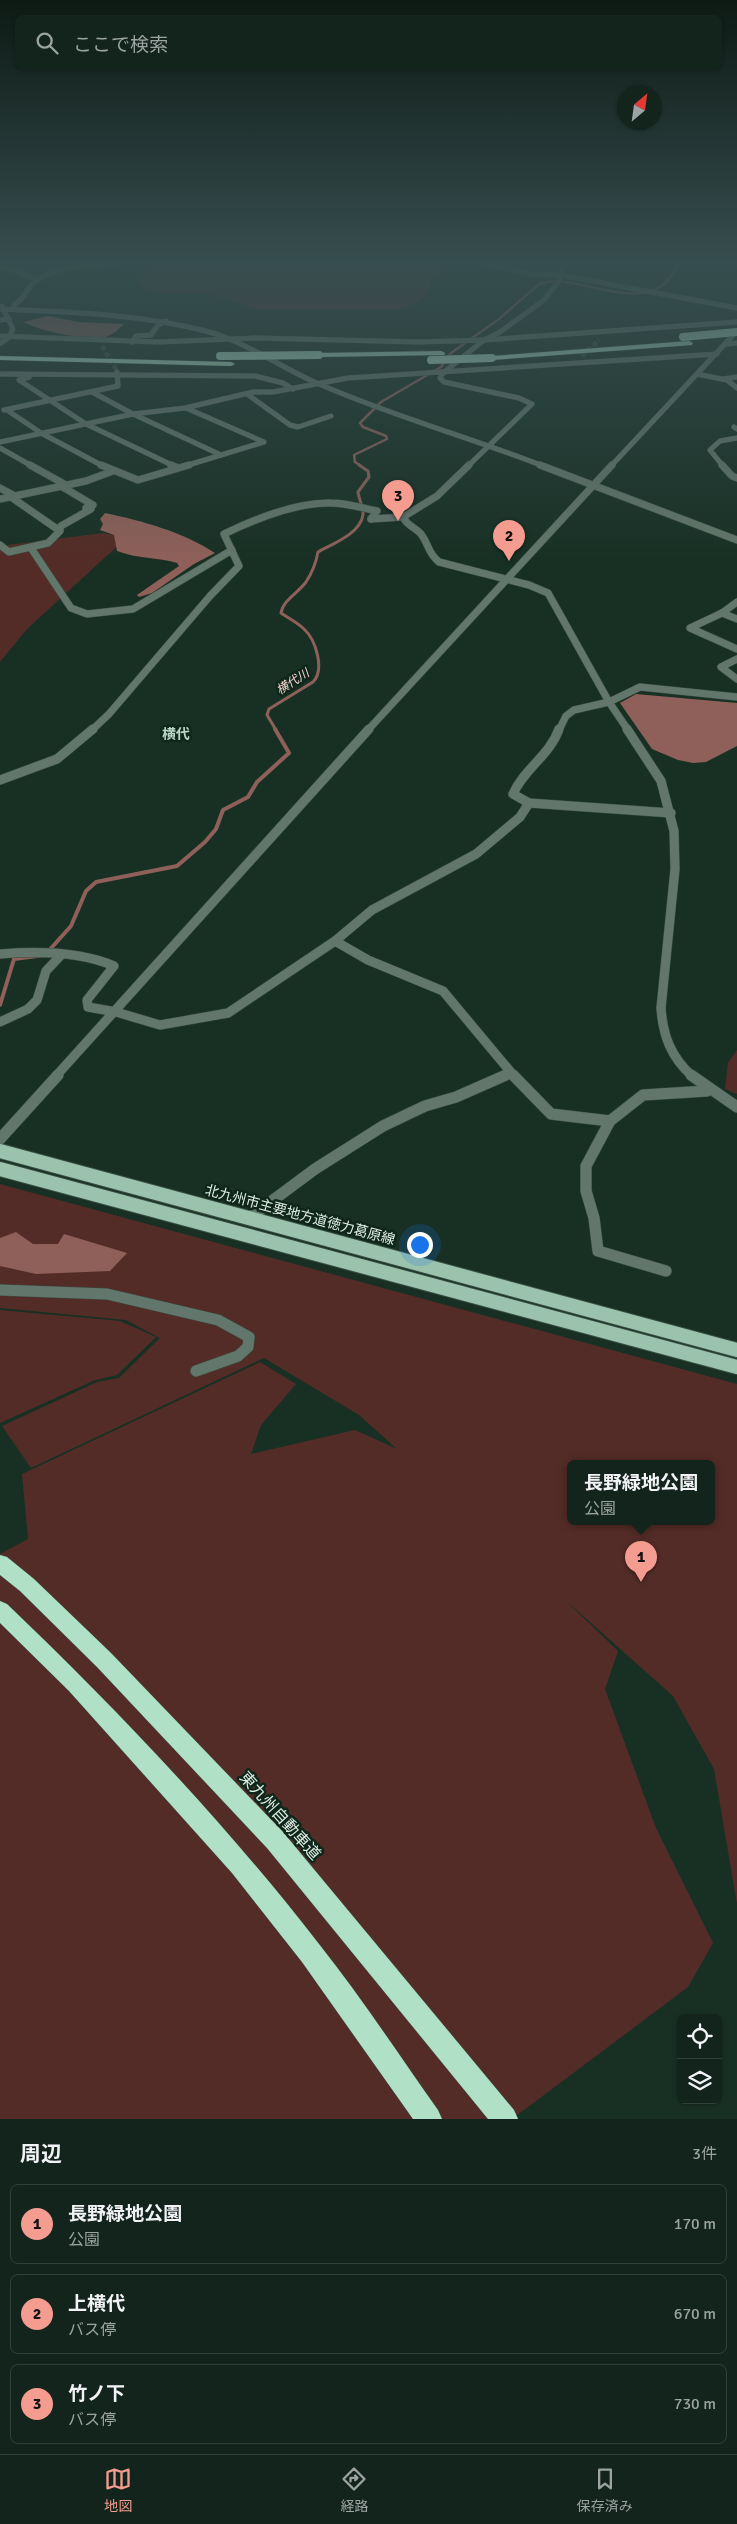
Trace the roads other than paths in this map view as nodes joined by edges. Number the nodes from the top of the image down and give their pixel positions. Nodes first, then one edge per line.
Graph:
1 (150, 362) edge
2 (274, 362) edge
3 (364, 362) edge
4 (457, 362) edge
5 (575, 362) tunnel mouth
6 (603, 362) edge
7 (709, 362) edge
8 (573, 364) junction
9 (443, 373) junction
10 (0, 374) edge
11 (118, 374) junction
12 (697, 374) junction
13 (35, 375) junction
14 (737, 377) edge
15 (723, 379) junction
16 (318, 384) junction
17 (737, 388) edge
18 (293, 389) junction
19 (92, 392) junction
20 (247, 394) junction
21 (49, 400) junction
22 (185, 408) junction
23 (3, 410) edge
24 (133, 414) junction
25 (332, 416) dead end
26 (86, 424) junction
27 (41, 433) junction
28 (737, 438) edge
29 (0, 442) edge
30 (489, 445) junction
31 (0, 448) edge
32 (221, 455) junction
33 (176, 467) junction
34 (113, 471) junction
35 (737, 478) edge
36 (592, 483) junction
37 (63, 486) junction
38 (0, 488) edge
39 (13, 497) junction
40 (0, 500) edge
41 (91, 508) dead end
42 (83, 510) dead end
43 (403, 517) junction
44 (60, 531) junction
45 (737, 540) edge
46 (0, 545) edge
47 (31, 548) junction
48 (232, 550) junction
49 (9, 552) junction
50 (0, 554) edge
51 (504, 580) junction
52 (737, 602) edge
53 (722, 613) junction
54 (737, 619) edge
55 (737, 649) edge
56 (737, 660) edge
57 (737, 679) edge
58 (737, 697) edge
59 (609, 702) junction
60 (0, 780) edge
61 (529, 803) junction
62 (671, 812) junction
63 (334, 941) junction
64 (0, 954) edge
65 (62, 954) junction
66 (116, 1012) junction
67 (0, 1022) edge
68 (511, 1072) junction
69 (707, 1091) junction
70 (737, 1107) edge
71 (610, 1121) junction
72 (0, 1139) edge
73 (0, 1151) edge
74 (0, 1169) edge
75 (249, 1218) junction
76 (666, 1271) dead end
77 (0, 1290) edge
78 (737, 1350) edge
79 (737, 1367) edge
80 (196, 1371) dead end
81 (0, 1563) edge
82 (0, 1610) edge
83 (429, 2119) edge
84 (505, 2119) edge

1 - 3 highway, bridge
2 - 16 street
4 - 9 street
5 - 8 street
6 - 8 street
7 - 12 street
8 - 9 street
9 - 16 street
9 - 30 street
10 - 13 street
11 - 13 street
11 - 18 street
11 - 19 street
12 - 15 street
12 - 36 street
13 - 21 street
14 - 15 street
15 - 17 street
16 - 18 street
16 - 30 street
18 - 20 street
19 - 21 street
19 - 24 street
20 - 22 street
20 - 25 street
21 - 23 street
21 - 26 street
22 - 24 street
22 - 32 street
23 - 27 street
24 - 26 street
24 - 32 street
26 - 27 street
26 - 33 street
27 - 29 street
27 - 34 street
28 - 35 street
30 - 36 street
30 - 43 street
31 - 37 street
32 - 33 street
33 - 34 street
34 - 37 street
36 - 45 street
36 - 51 street
37 - 39 street
37 - 42 street
38 - 39 street
39 - 40 street
39 - 44 street
41 - 44 street
43 - 48 street
43 - 51 street
44 - 47 street
46 - 49 street
47 - 48 street
47 - 49 street
48 - 60 street
49 - 50 street
51 - 59 street
51 - 66 street
52 - 53 street
53 - 54 street
53 - 55 street
56 - 57 street
58 - 59 street
59 - 61 street
59 - 62 street
61 - 62 street
61 - 63 street
62 - 69 street
63 - 66 street
63 - 68 street
64 - 65 street
65 - 66 street
65 - 67 street
66 - 72 street
68 - 71 street
68 - 75 street
69 - 70 street
69 - 71 street
71 - 76 street
73 - 75 main road, 北九州市主要地方道徳力葛原線
74 - 79 main road
75 - 78 main road, 北九州市主要地方道徳力葛原線
77 - 80 street
81 - 84 highway, 東九州自動車道
82 - 83 highway

